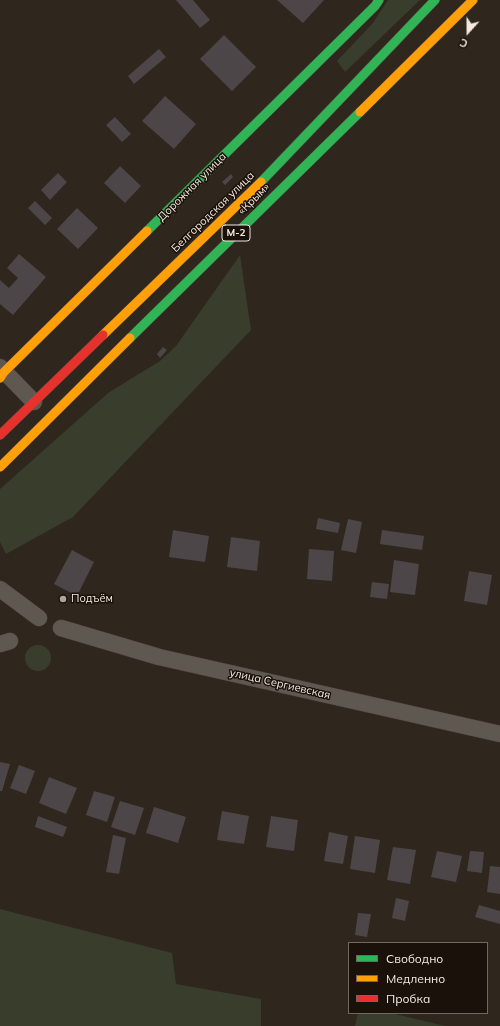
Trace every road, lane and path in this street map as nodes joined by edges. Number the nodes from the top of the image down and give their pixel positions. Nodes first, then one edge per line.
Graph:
1 (379, 0) edge
2 (435, 0) edge
3 (473, 0) edge
4 (1, 372) edge
5 (34, 402) junction
6 (0, 434) edge
7 (0, 467) edge
8 (0, 589) edge
9 (39, 618) dead end
10 (61, 628) dead end
11 (500, 734) edge

1 - 4 main road, Дорожная улица
2 - 5 main road, Белгородская улица / М-2
3 - 7 main road, «Крым» / М-2
4 - 5 street, Дорожная улица
5 - 6 main road, Белгородская улица / М-2
8 - 9 street
10 - 11 street, улица Сергиевская

